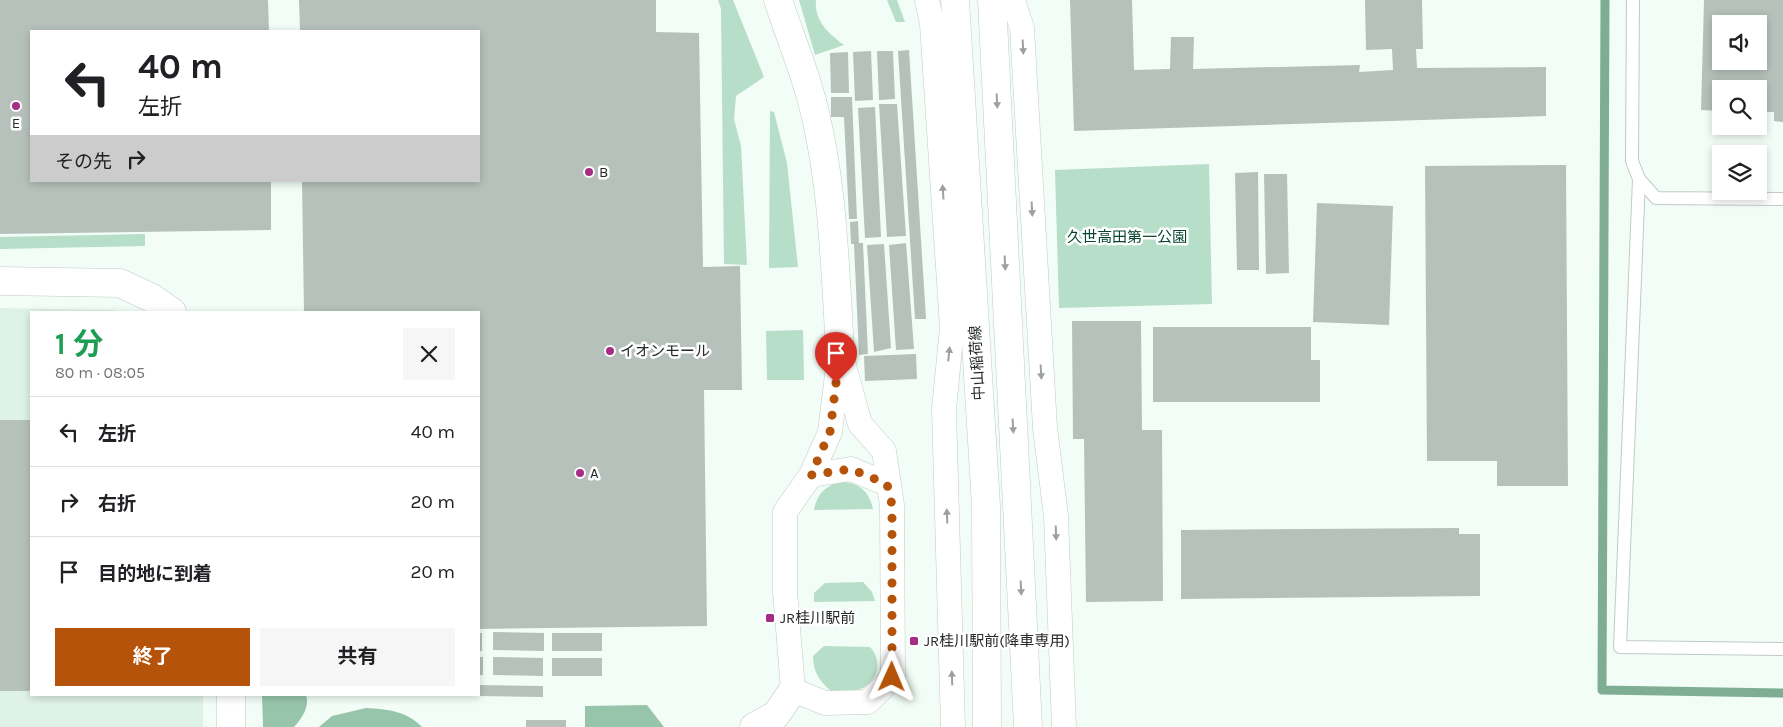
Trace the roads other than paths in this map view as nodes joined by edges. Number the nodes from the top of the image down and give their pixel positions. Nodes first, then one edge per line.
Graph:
1 (778, 0) edge
2 (927, 0) edge
3 (955, 0) edge
4 (992, 0) edge
5 (1013, 0) edge
6 (1633, 0) edge
7 (1639, 178) junction
8 (1783, 199) edge
9 (0, 281) edge
10 (171, 311) edge
11 (840, 351) junction
12 (811, 475) junction
13 (887, 484) junction
14 (1783, 649) edge
15 (793, 690) junction
16 (231, 696) edge
17 (231, 727) edge
18 (754, 727) edge
19 (953, 727) edge
20 (988, 727) edge
21 (1028, 727) edge
22 (1064, 727) edge

1 - 11 main road
19 -> 2 street
3 - 20 main road, 中山稲荷線
4 -> 21 main road
5 -> 22 street
6 - 7 lane
7 - 8 lane
7 - 14 lane
9 - 10 main road
11 - 12 street
11 - 13 street
12 - 13 street
12 - 15 street
13 - 15 street
15 - 18 main road
16 - 17 main road

